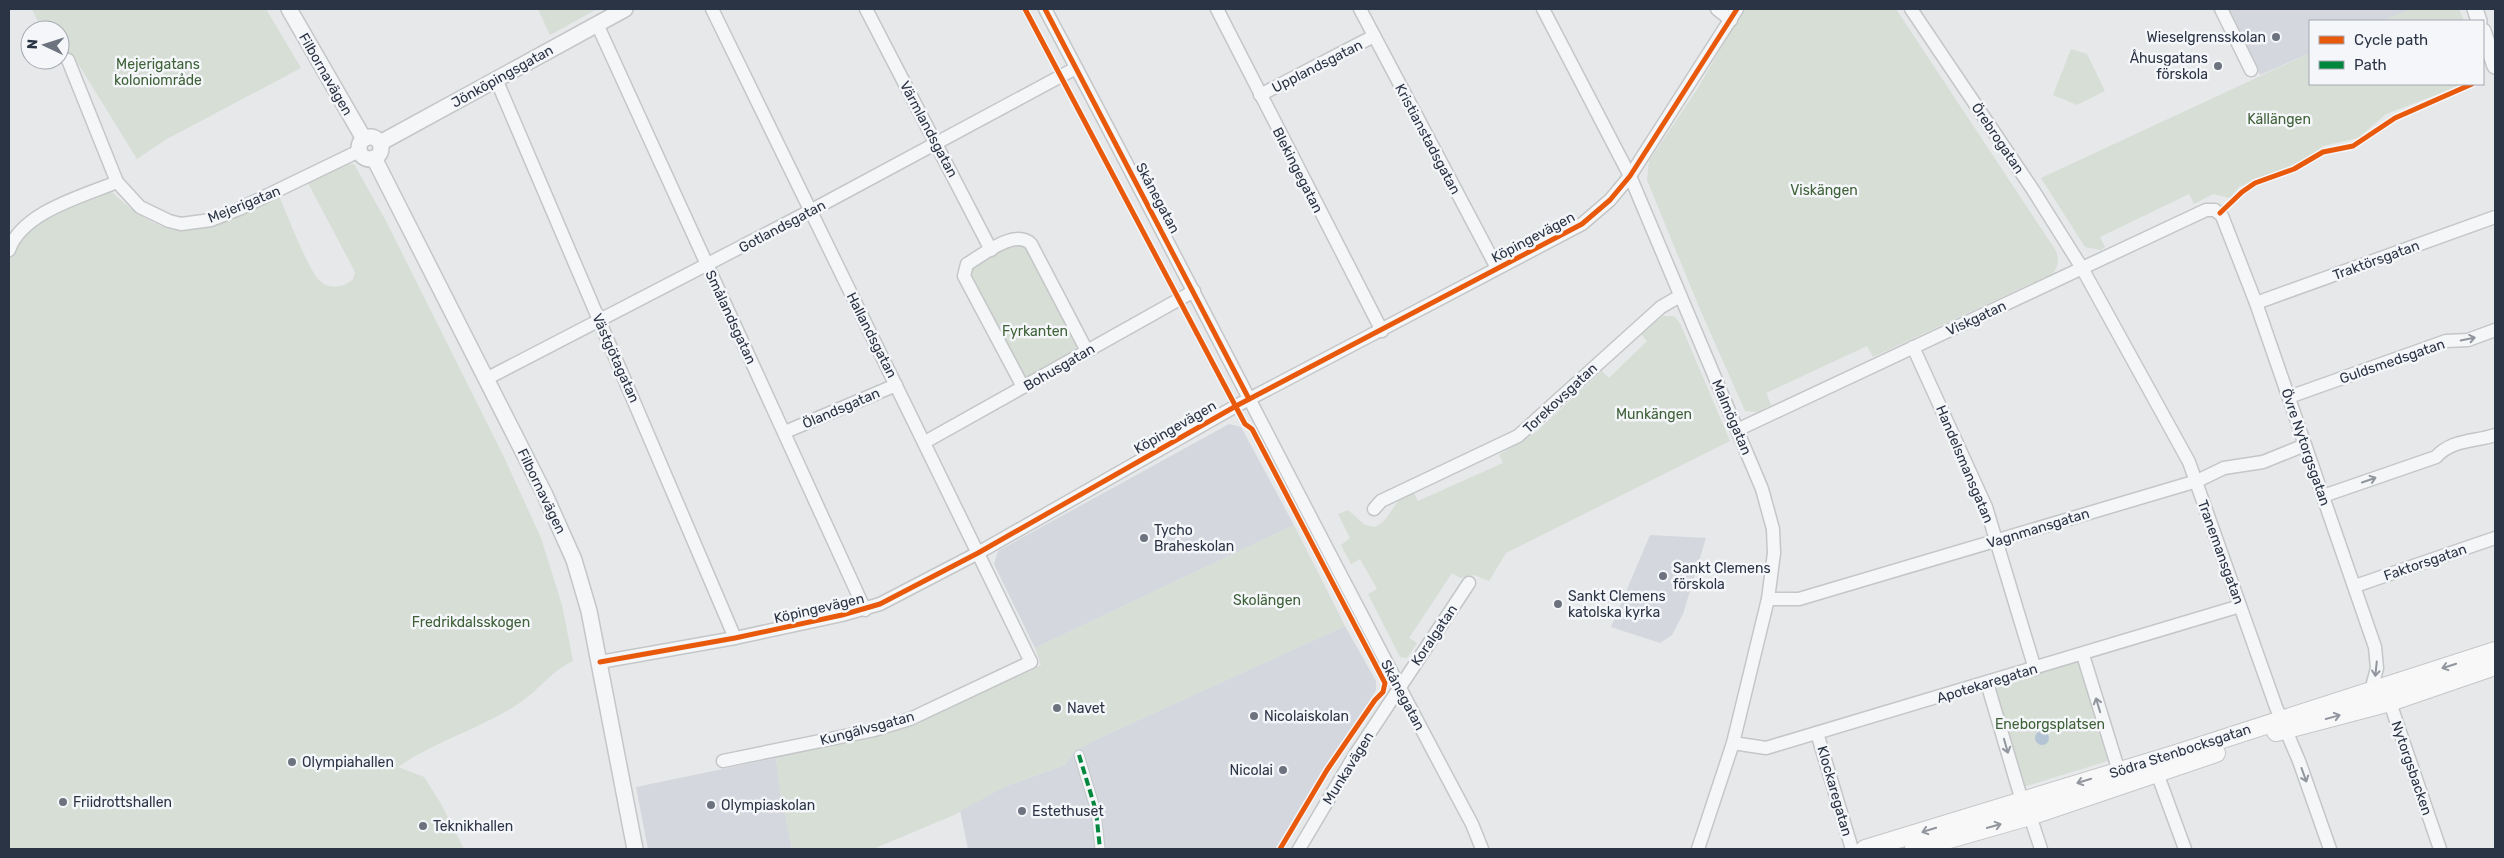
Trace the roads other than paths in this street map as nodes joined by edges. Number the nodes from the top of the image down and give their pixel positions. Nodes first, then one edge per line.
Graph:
1 (289, 9) edge
2 (625, 9) edge
3 (712, 9) edge
4 (866, 9) edge
5 (1045, 9) edge
6 (1217, 9) edge
7 (1360, 9) edge
8 (1543, 9) edge
9 (1717, 9) edge
10 (1911, 9) edge
11 (2221, 9) edge
12 (1734, 14) edge
13 (597, 24) junction
14 (2484, 34) edge
15 (1374, 36) junction
16 (70, 65) edge
17 (2495, 66) edge
18 (1076, 68) junction
19 (2250, 70) dead end
20 (496, 79) junction
21 (1260, 95) junction
22 (380, 142) junction
23 (937, 144) junction
24 (362, 145) junction
25 (374, 158) junction
26 (1630, 176) junction
27 (117, 182) junction
28 (2215, 210) joint
29 (810, 211) junction
30 (2495, 217) edge
31 (9, 250) edge
32 (991, 250) junction
33 (706, 265) junction
34 (1497, 268) junction
35 (2082, 268) junction
36 (1194, 290) junction
37 (1680, 296) junction
38 (2256, 303) junction
39 (599, 321) junction
40 (2495, 330) edge
41 (1382, 331) junction
42 (1914, 347) junction
43 (1087, 351) junction
44 (486, 379) junction
45 (896, 385) junction
46 (1023, 387) junction
47 (2289, 397) junction
48 (1249, 399) junction
49 (1737, 430) junction
50 (786, 432) junction
51 (2495, 436) edge
52 (925, 442) junction
53 (2305, 445) junction
54 (2197, 481) junction
55 (2323, 496) junction
56 (1374, 508) dead end
57 (2495, 538) edge
58 (1997, 541) junction
59 (978, 553) junction
60 (1469, 583) dead end
61 (2355, 586) junction
62 (1768, 599) junction
63 (2240, 606) junction
64 (866, 610) junction
65 (735, 638) junction
66 (2495, 651) edge
67 (2082, 655) junction
68 (600, 662) junction
69 (1031, 662) joint
70 (2495, 666) edge
71 (2035, 669) junction
72 (1987, 683) junction
73 (1399, 687) junction
74 (2382, 694) junction
75 (2283, 724) junction
76 (1818, 733) junction
77 (1733, 743) junction
78 (1079, 755) dead end
79 (723, 761) dead end
80 (2157, 773) junction
81 (2121, 778) junction
82 (2026, 808) junction
83 (635, 849) edge
84 (1100, 849) edge
85 (1299, 849) edge
86 (1482, 849) edge
87 (1698, 849) edge
88 (1852, 849) edge
89 (1865, 849) edge
90 (1914, 849) edge
91 (2041, 849) edge
92 (2185, 849) edge
93 (2330, 849) edge
94 (2440, 849) edge

1 - 24 street, Filbornavägen
2 - 13 street, Jönköpingsgatan
3 - 29 street, Hallandsgatan
4 - 23 street, Värmlandsgatan
5 - 18 street, Skånegatan
6 - 21 street, Blekingegatan
7 - 15 street, Kristianstadsgatan
8 - 26 street, Malmögatan
9 - 12 street
10 - 35 street, Örebrogatan
11 - 19 street
12 - 26 street, Köpingevägen
13 - 20 street, Jönköpingsgatan
13 - 33 street, Smålandsgatan
14 - 17 street
15 - 21 street, Upplandsgatan
15 - 34 street, Kristianstadsgatan
16 - 27 street, Mejerigatan
18 - 23 street, Gotlandsgatan
18 - 36 street, Skånegatan
20 - 22 street, Jönköpingsgatan
20 - 39 street, Västgötagatan
21 - 41 street, Blekingegatan
22 - 24 street
22 - 25 street
23 - 29 street, Gotlandsgatan
23 - 32 street, Värmlandsgatan
24 - 25 street
24 - 27 street, Mejerigatan
25 - 44 street, Filbornavägen
26 - 34 street, Köpingevägen
26 - 37 street, Malmögatan
27 - 31 street
28 - 35 street, Viskgatan
28 - 38 street, Övre Nytorgsgatan
29 - 33 street, Gotlandsgatan
29 - 45 street, Hallandsgatan
30 - 38 street, Traktörsgatan
32 - 43 street
32 - 46 street
33 - 39 street, Gotlandsgatan
33 - 50 street, Smålandsgatan
34 - 41 street, Köpingevägen
35 - 42 street, Viskgatan
35 - 54 street, Tranemansgatan
36 - 43 street, Bohusgatan
36 - 48 street, Skånegatan
37 - 49 street, Malmögatan
37 - 56 street, Torekovsgatan
38 - 47 street, Övre Nytorgsgatan
39 - 44 street, Gotlandsgatan
39 - 65 street, Västgötagatan
47 -> 40 street, Guldsmedsgatan
41 - 48 street, Köpingevägen
42 - 49 street, Viskgatan
42 - 58 street, Handelsmansgatan
43 - 46 street, Bohusgatan
44 - 68 street, Filbornavägen
45 - 50 street, Ölandsgatan
45 - 52 street, Hallandsgatan
46 - 52 street, Bohusgatan
47 - 53 street, Övre Nytorgsgatan
48 - 59 street, Köpingevägen
48 - 73 street, Skånegatan
49 - 62 street, Malmögatan
50 - 64 street, Smålandsgatan
55 -> 51 street
52 - 59 street, Hallandsgatan
53 - 54 street, Vagnmansgatan
53 - 55 street, Övre Nytorgsgatan
54 - 58 street, Vagnmansgatan
54 - 63 street, Tranemansgatan
55 - 61 street, Övre Nytorgsgatan
57 - 61 street, Faktorsgatan
58 - 62 street, Vagnmansgatan
58 - 71 street, Handelsmansgatan
59 - 64 street, Köpingevägen
59 - 69 street, Hallandsgatan
60 - 73 street, Koralgatan
61 -> 74 street, Övre Nytorgsgatan
62 - 77 street, Malmögatan
63 - 67 street, Apotekaregatan
63 - 75 street, Tranemansgatan
64 - 65 street, Köpingevägen
65 - 68 street, Köpingevägen
66 -> 74 main road, Södra Stenbocksgatan
67 - 71 street, Apotekaregatan
81 -> 67 street
68 - 83 street, Filbornavägen
69 - 79 street, Kungälvsgatan
70 - 74 main road, Södra Stenbocksgatan
71 - 72 street, Apotekaregatan
72 - 76 street, Apotekaregatan
72 -> 82 street
73 - 85 street, Munkavägen
73 - 86 street, Skånegatan
74 - 75 main road, Södra Stenbocksgatan
74 - 94 street, Nytorgsbacken
75 - 80 main road, Södra Stenbocksgatan
75 - 81 main road, Södra Stenbocksgatan
75 -> 93 street, Tranemansgatan
76 - 77 street, Apotekaregatan
76 - 88 street, Klockaregatan
77 - 87 street, Malmögatan
78 - 84 street
80 - 81 main road, Södra Stenbocksgatan
80 - 92 street
81 - 82 main road, Södra Stenbocksgatan
82 -> 89 main road, Södra Stenbocksgatan
90 -> 82 main road, Södra Stenbocksgatan
82 - 91 street

